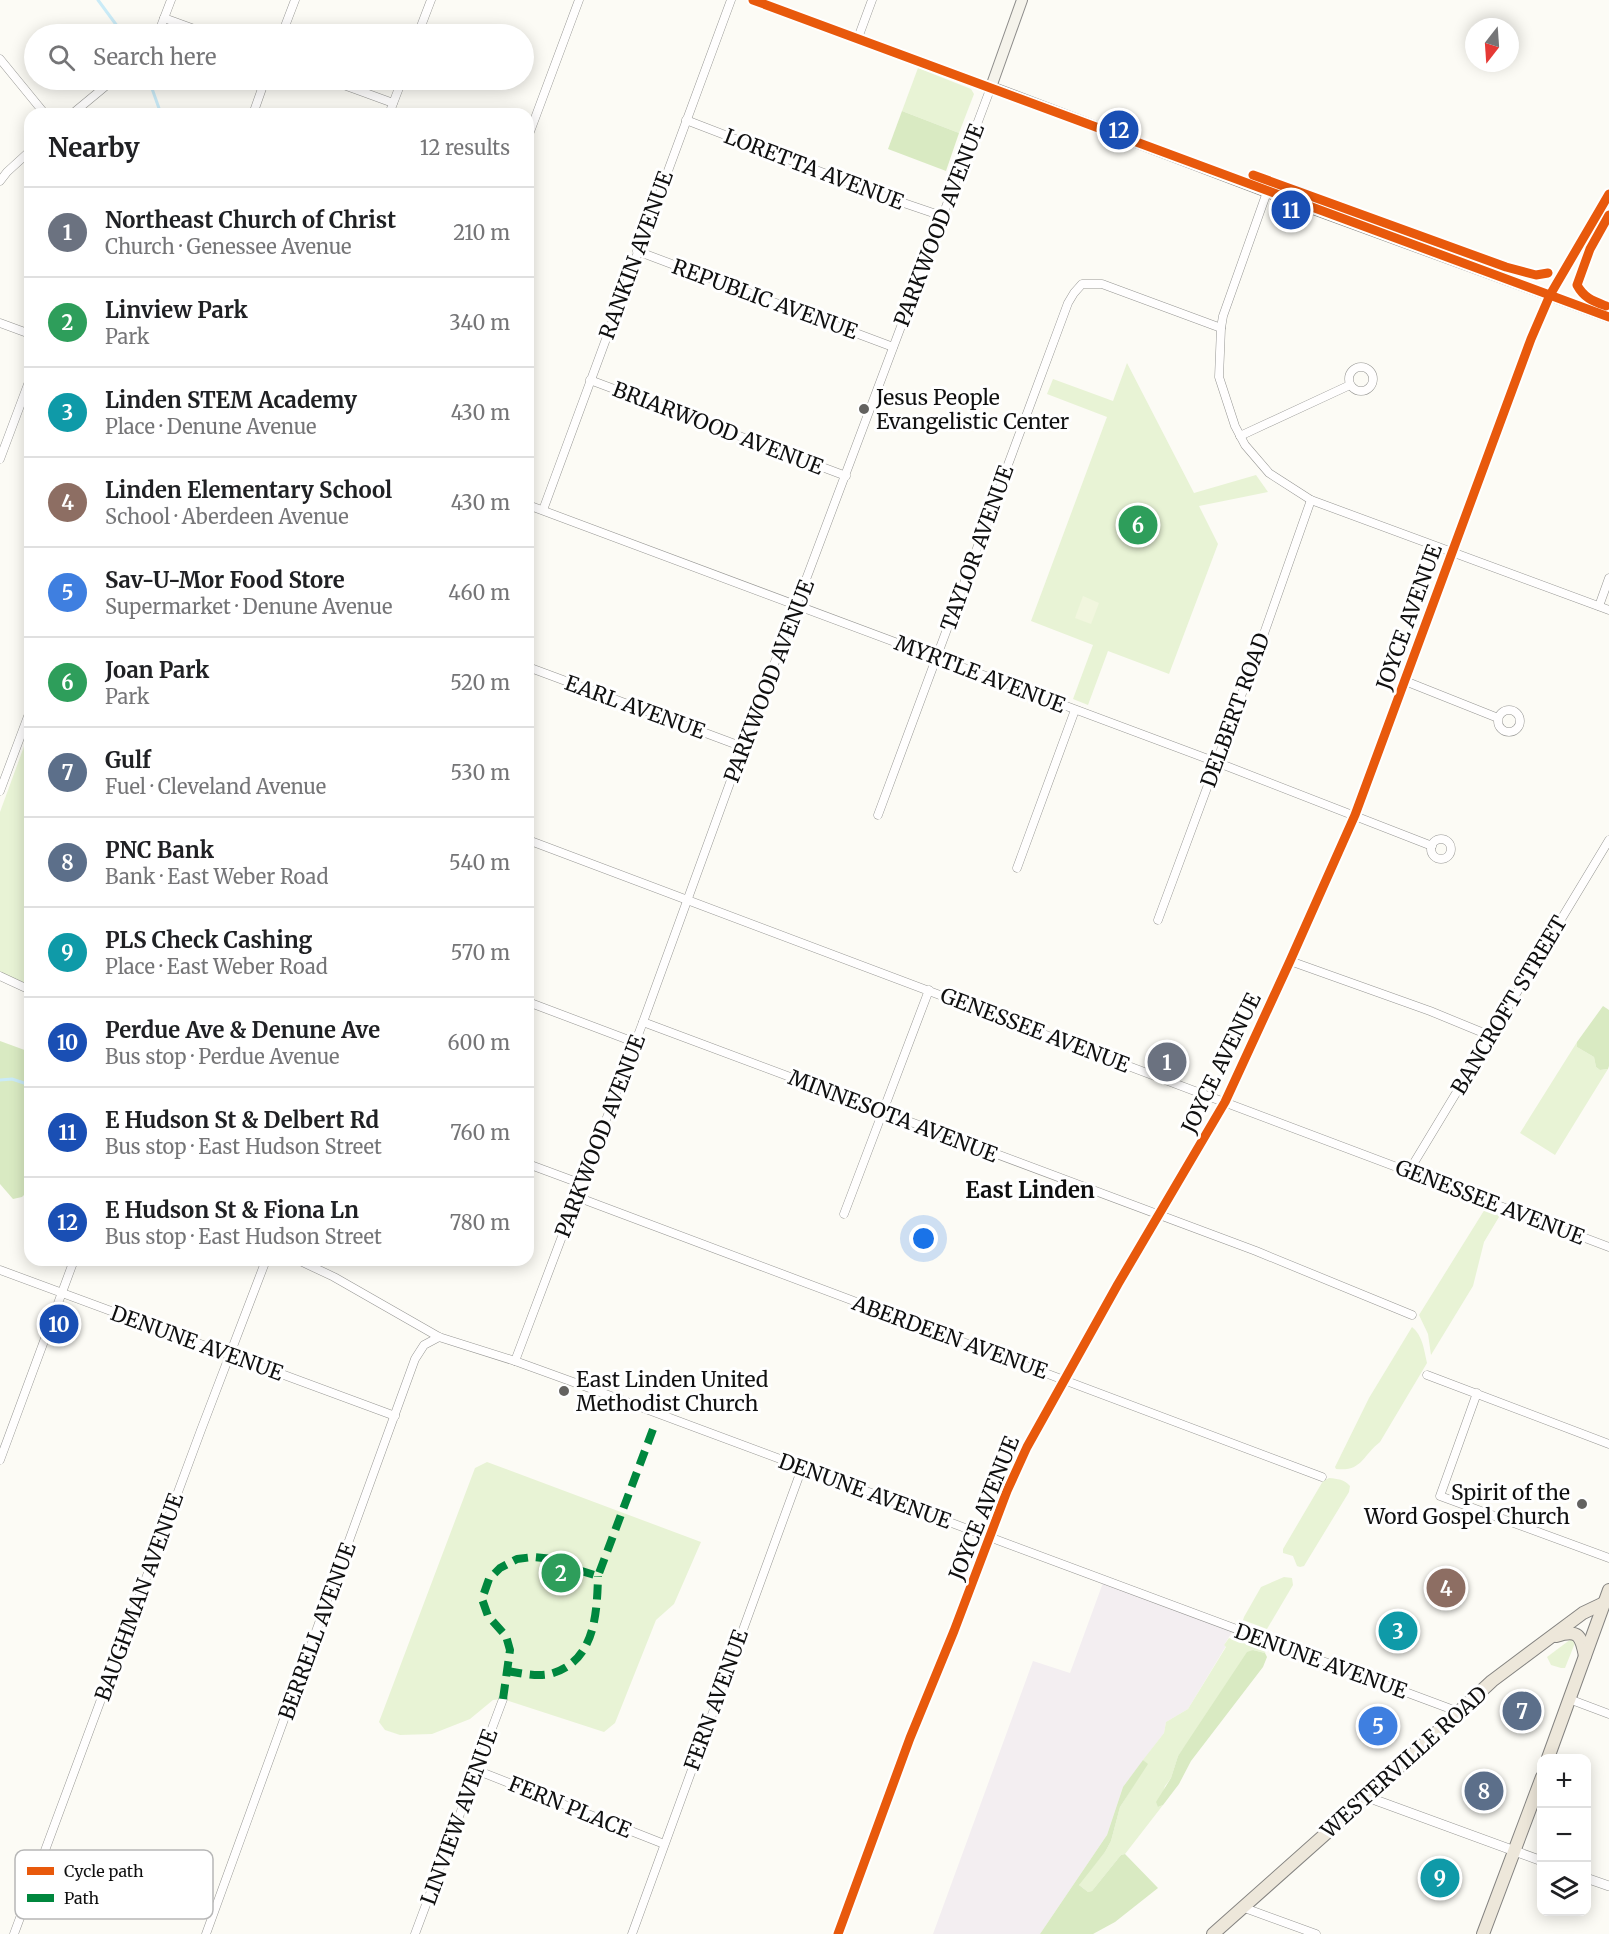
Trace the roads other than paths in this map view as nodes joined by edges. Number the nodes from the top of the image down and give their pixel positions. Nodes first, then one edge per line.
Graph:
1 (171, 0) edge
2 (295, 0) edge
3 (431, 0) edge
4 (579, 0) edge
5 (731, 0) edge
6 (753, 0) edge
7 (872, 0) edge
8 (1022, 0) edge
9 (164, 18) junction
10 (162, 24) edge
11 (180, 24) edge
12 (286, 24) edge
13 (422, 24) edge
14 (858, 38) junction
15 (0, 60) edge
16 (991, 87) junction
17 (24, 89) edge
18 (25, 90) edge
19 (101, 90) edge
20 (261, 90) edge
21 (357, 90) edge
22 (398, 90) edge
23 (393, 103) junction
24 (40, 108) edge
25 (79, 108) edge
26 (255, 108) edge
27 (391, 108) edge
28 (686, 120) junction
29 (534, 121) edge
30 (24, 156) edge
31 (0, 181) edge
32 (1267, 192) junction
33 (1609, 194) edge
34 (942, 216) junction
35 (637, 251) junction
36 (1550, 295) junction
37 (1609, 317) edge
38 (0, 323) edge
39 (1221, 328) junction
40 (24, 332) edge
41 (893, 347) junction
42 (590, 380) junction
43 (1350, 385) dead end
44 (24, 395) edge
45 (1240, 436) junction
46 (0, 459) edge
47 (846, 476) junction
48 (1311, 500) junction
49 (534, 507) edge
50 (543, 510) junction
51 (1452, 552) junction
52 (1609, 578) edge
53 (797, 605) junction
54 (1599, 606) junction
55 (1609, 610) edge
56 (937, 658) junction
57 (534, 670) edge
58 (1405, 681) junction
59 (1076, 710) junction
60 (1497, 718) dead end
61 (24, 726) edge
62 (743, 747) junction
63 (1216, 762) junction
64 (2, 781) edge
65 (0, 791) edge
66 (878, 815) dead end
67 (1355, 815) junction
68 (1609, 840) edge
69 (534, 842) edge
70 (1432, 846) dead end
71 (1017, 868) dead end
72 (688, 900) junction
73 (1158, 920) dead end
74 (1290, 961) junction
75 (0, 976) edge
76 (24, 987) edge
77 (929, 990) junction
78 (534, 1004) edge
79 (643, 1022) junction
80 (1491, 1036) junction
81 (634, 1042) junction
82 (1225, 1102) junction
83 (882, 1112) junction
84 (534, 1166) edge
85 (1409, 1171) junction
86 (582, 1184) junction
87 (577, 1197) junction
88 (844, 1214) dead end
89 (1159, 1216) junction
90 (1609, 1247) edge
91 (72, 1266) edge
92 (264, 1266) edge
93 (311, 1266) edge
94 (0, 1269) edge
95 (62, 1293) junction
96 (1412, 1315) dead end
97 (439, 1337) junction
98 (230, 1355) junction
99 (515, 1361) junction
100 (1427, 1375) dead end
101 (1065, 1379) junction
102 (1477, 1394) junction
103 (395, 1416) junction
104 (1609, 1443) edge
105 (0, 1460) edge
106 (802, 1468) junction
107 (1322, 1477) dead end
108 (990, 1537) junction
109 (1609, 1558) edge
110 (1609, 1590) edge
111 (1604, 1603) junction
112 (1549, 1638) junction
113 (1585, 1656) junction
114 (503, 1699) dead end
115 (1569, 1699) junction
116 (1459, 1713) junction
117 (1609, 1714) edge
118 (1549, 1754) edge
119 (476, 1770) junction
120 (1537, 1791) edge
121 (1367, 1797) junction
122 (664, 1844) junction
123 (45, 1850) edge
124 (1515, 1851) junction
125 (1537, 1859) edge
126 (1591, 1879) edge
127 (1609, 1886) edge
128 (1242, 1907) junction
129 (213, 1915) edge
130 (20, 1919) edge
131 (211, 1919) edge
132 (14, 1934) edge
133 (206, 1934) edge
134 (415, 1934) edge
135 (632, 1934) edge
136 (838, 1934) edge
137 (1213, 1934) edge
138 (1316, 1934) edge
139 (1483, 1934) edge

1 - 9 street
2 - 12 street
3 - 13 street
4 - 29 street
5 - 28 street, RANKIN AVENUE
6 - 14 street
7 - 14 street
8 - 16 main road, PARKWOOD AVENUE
9 - 10 street
9 - 11 street
14 - 16 street
15 - 17 street
16 - 32 main road
16 - 34 street, PARKWOOD AVENUE
18 - 24 street
19 - 25 street
20 - 26 street
21 - 23 street
22 - 23 street
23 - 27 street
28 - 34 street, LORETTA AVENUE
28 - 35 street, RANKIN AVENUE
30 - 31 street
32 - 36 main road
32 - 39 street
33 - 36 street, JOYCE AVENUE
34 - 41 street, PARKWOOD AVENUE
35 - 41 street, REPUBLIC AVENUE
35 - 42 street, RANKIN AVENUE
36 - 37 main road
36 - 51 street, JOYCE AVENUE
38 - 40 street
39 - 45 street
39 - 56 street, TAYLOR AVENUE
41 - 47 street, PARKWOOD AVENUE
42 - 47 street, BRIARWOOD AVENUE
42 - 50 street, RANKIN AVENUE
43 - 45 street
44 - 46 street
45 - 48 street
47 - 53 street, PARKWOOD AVENUE
48 - 51 street
48 - 63 street, DELBERT ROAD
49 - 50 street, MYRTLE AVENUE
50 - 53 street, MYRTLE AVENUE
51 - 54 street
51 - 58 street, JOYCE AVENUE
52 - 54 street
53 - 56 street, MYRTLE AVENUE
53 - 62 street, PARKWOOD AVENUE
54 - 55 street
56 - 59 street, MYRTLE AVENUE
56 - 66 street, TAYLOR AVENUE
57 - 62 street, EARL AVENUE
58 - 60 street
58 - 67 street, JOYCE AVENUE
59 - 63 street, MYRTLE AVENUE
59 - 71 street
61 - 64 street
62 - 72 street, PARKWOOD AVENUE
63 - 67 street, MYRTLE AVENUE
63 - 73 street, DELBERT ROAD
64 - 65 street
67 - 70 street, MYRTLE AVENUE
67 - 74 street, JOYCE AVENUE
68 - 80 street, BANCROFT STREET
69 - 72 street, GENESSEE AVENUE
72 - 77 street, GENESSEE AVENUE
72 - 79 street, PARKWOOD AVENUE
74 - 80 street
74 - 82 street, JOYCE AVENUE
75 - 76 street
77 - 82 street, GENESSEE AVENUE
77 - 83 street
78 - 81 street
79 - 81 street, PARKWOOD AVENUE
79 - 83 street, MINNESOTA AVENUE
80 - 85 street, BANCROFT STREET
81 - 86 street, PARKWOOD AVENUE
82 - 85 street, GENESSEE AVENUE
82 - 89 street, JOYCE AVENUE
83 - 88 street
83 - 89 street, MINNESOTA AVENUE
84 - 86 street
85 - 90 street, GENESSEE AVENUE
86 - 87 street, PARKWOOD AVENUE
87 - 99 street, PARKWOOD AVENUE
87 - 101 street, ABERDEEN AVENUE
89 - 96 street, MINNESOTA AVENUE
89 - 101 street, JOYCE AVENUE
91 - 95 street
92 - 98 street, BAUGHMAN AVENUE
93 - 97 street, DENUNE AVENUE
94 - 95 street, DENUNE AVENUE
95 - 98 street, DENUNE AVENUE
95 - 105 street
97 - 99 street, DENUNE AVENUE
97 - 103 street, BERRELL AVENUE
98 - 103 street, DENUNE AVENUE
98 - 123 street, BAUGHMAN AVENUE
99 - 106 street, DENUNE AVENUE
100 - 102 street
101 - 107 street, ABERDEEN AVENUE
101 - 108 street, JOYCE AVENUE
102 - 104 street
102 - 109 street
103 - 129 street, BERRELL AVENUE
106 - 108 street, DENUNE AVENUE
106 - 122 street, FERN AVENUE
108 - 116 street, DENUNE AVENUE
108 - 136 street, JOYCE AVENUE
110 - 111 main road
111 - 112 main road, WESTERVILLE ROAD
111 - 113 main road
112 - 113 main road
112 - 116 main road, WESTERVILLE ROAD
113 - 115 main road
114 - 119 street, LINVIEW AVENUE
115 - 117 street
115 - 118 main road
116 - 121 main road, WESTERVILLE ROAD
119 - 122 street, FERN PLACE
119 - 134 street, LINVIEW AVENUE
120 - 124 main road
121 - 124 street
121 - 128 main road, WESTERVILLE ROAD
122 - 135 street, FERN AVENUE
124 - 125 street
124 - 139 main road
126 - 127 street
128 - 137 main road, WESTERVILLE ROAD
128 - 138 street
130 - 132 street, BAUGHMAN AVENUE
131 - 133 street, BERRELL AVENUE

